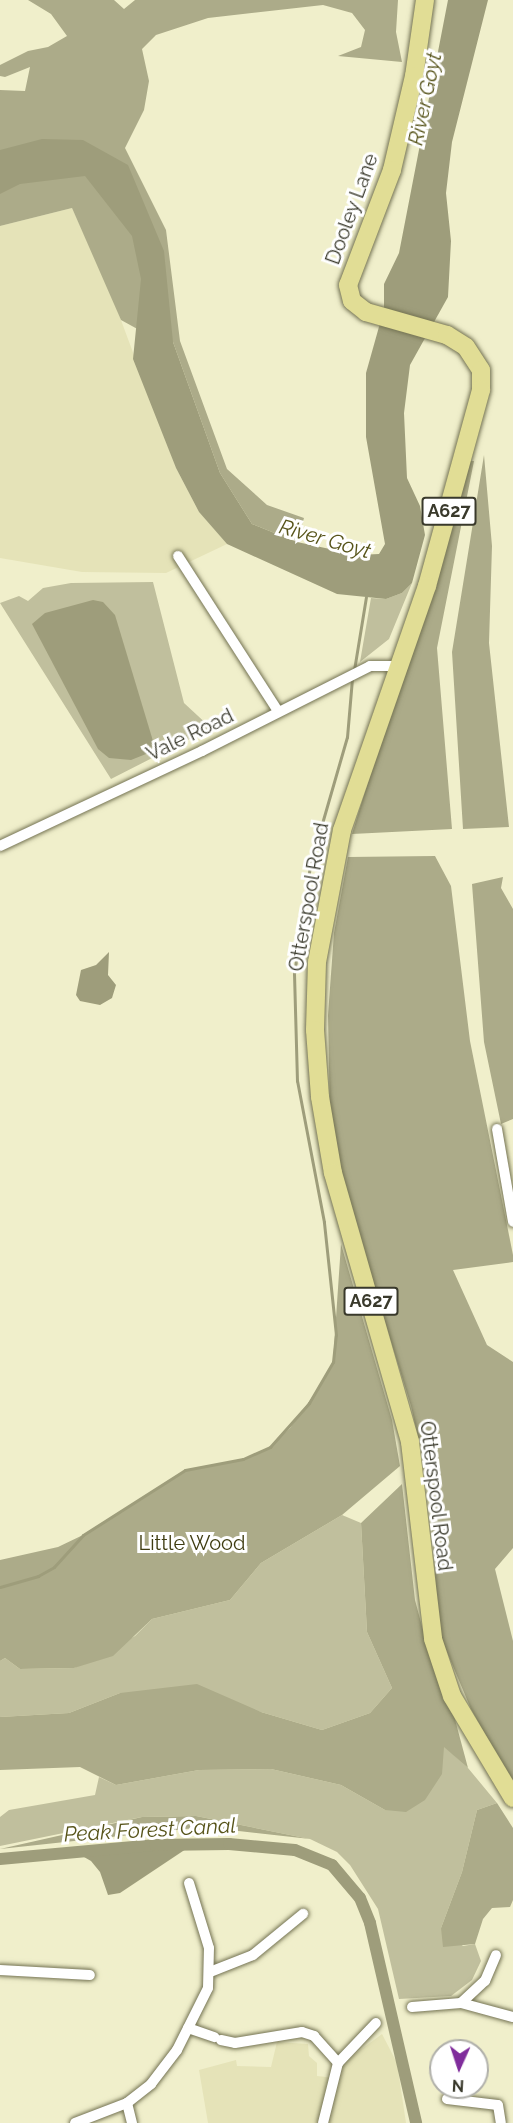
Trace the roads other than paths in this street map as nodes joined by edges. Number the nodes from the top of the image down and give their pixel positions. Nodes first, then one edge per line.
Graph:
1 (425, 0) edge
2 (473, 353) joint
3 (178, 556) dead end
4 (398, 666) junction
5 (278, 711) junction
6 (0, 846) edge
7 (497, 1129) dead end
8 (513, 1222) edge
9 (513, 1798) edge
10 (189, 1882) dead end
11 (303, 1914) dead end
12 (496, 1955) dead end
13 (0, 1970) edge
14 (210, 1972) junction
15 (90, 1975) dead end
16 (461, 2003) junction
17 (412, 2007) dead end
18 (513, 2017) edge
19 (376, 2023) dead end
20 (188, 2028) junction
21 (338, 2063) junction
22 (447, 2099) dead end
23 (127, 2103) junction
24 (75, 2123) edge
25 (132, 2123) edge
26 (323, 2123) edge
27 (501, 2123) edge

1 - 2 main road, Dooley Lane / A627
2 - 4 main road, Otterspool Road / A627
3 - 5 street
4 - 5 street, Vale Road
4 - 9 main road, Otterspool Road / A627
5 - 6 street, Vale Road
7 - 8 street
10 - 14 street
11 - 14 street
12 - 16 street
13 - 15 street
14 - 20 street
16 - 17 street
16 - 18 street
19 - 21 street
20 - 21 street
20 - 23 street
21 - 26 street
22 - 27 street
23 - 24 street
23 - 25 street

